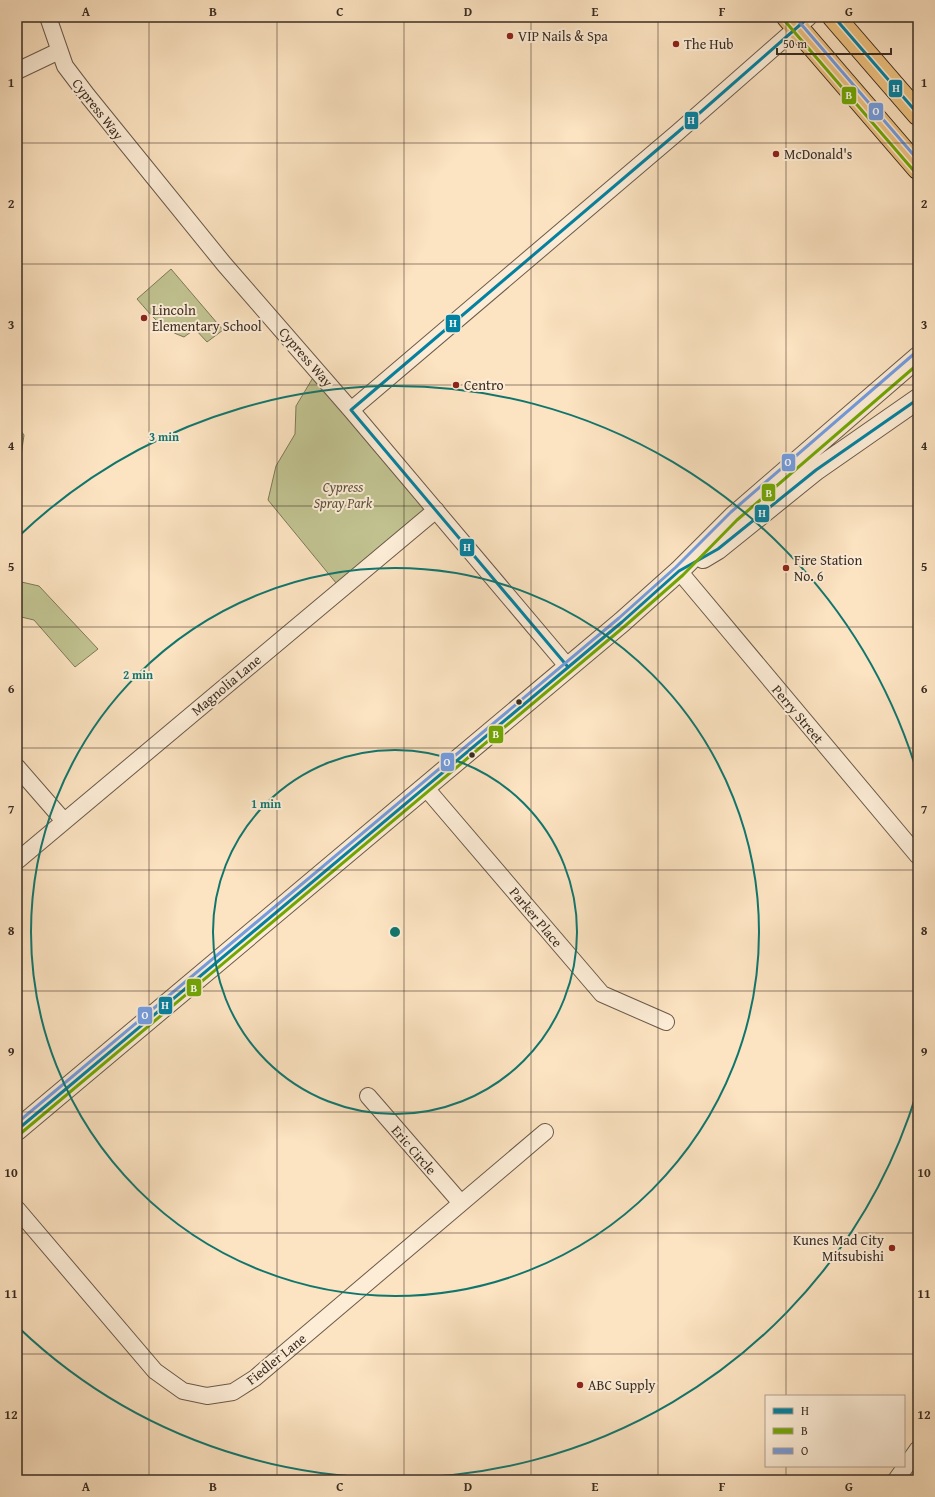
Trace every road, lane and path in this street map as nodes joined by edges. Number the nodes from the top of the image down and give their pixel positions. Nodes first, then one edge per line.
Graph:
1 (48, 17) edge
2 (834, 17) edge
3 (798, 20) edge
4 (59, 51) junction
5 (17, 71) edge
6 (918, 114) edge
7 (918, 168) edge
8 (918, 357) edge
9 (918, 398) edge
10 (351, 410) junction
11 (436, 510) junction
12 (679, 571) junction
13 (568, 667) junction
14 (17, 767) edge
15 (425, 787) junction
16 (64, 821) junction
17 (918, 856) edge
18 (17, 861) edge
19 (666, 1022) dead end
20 (368, 1096) dead end
21 (17, 1130) edge
22 (545, 1132) dead end
23 (461, 1203) junction
24 (17, 1209) edge
25 (918, 1449) edge
26 (896, 1480) edge

1 - 4 street, Cypress Way
2 - 6 main road
3 - 7 main road
3 - 10 street
4 - 5 street
4 - 10 street, Cypress Way
8 - 12 street
9 - 12 street
10 - 11 street, Cypress Way
11 - 13 street, Cypress Way
11 - 16 street, Magnolia Lane
12 - 13 street
12 - 17 street, Perry Street
13 - 15 street
14 - 16 street
15 - 19 street, Parker Place
15 - 21 street
16 - 18 street, Magnolia Lane
20 - 23 street, Eric Circle
22 - 23 street, Fiedler Lane
23 - 24 street, Fiedler Lane
25 - 26 street

